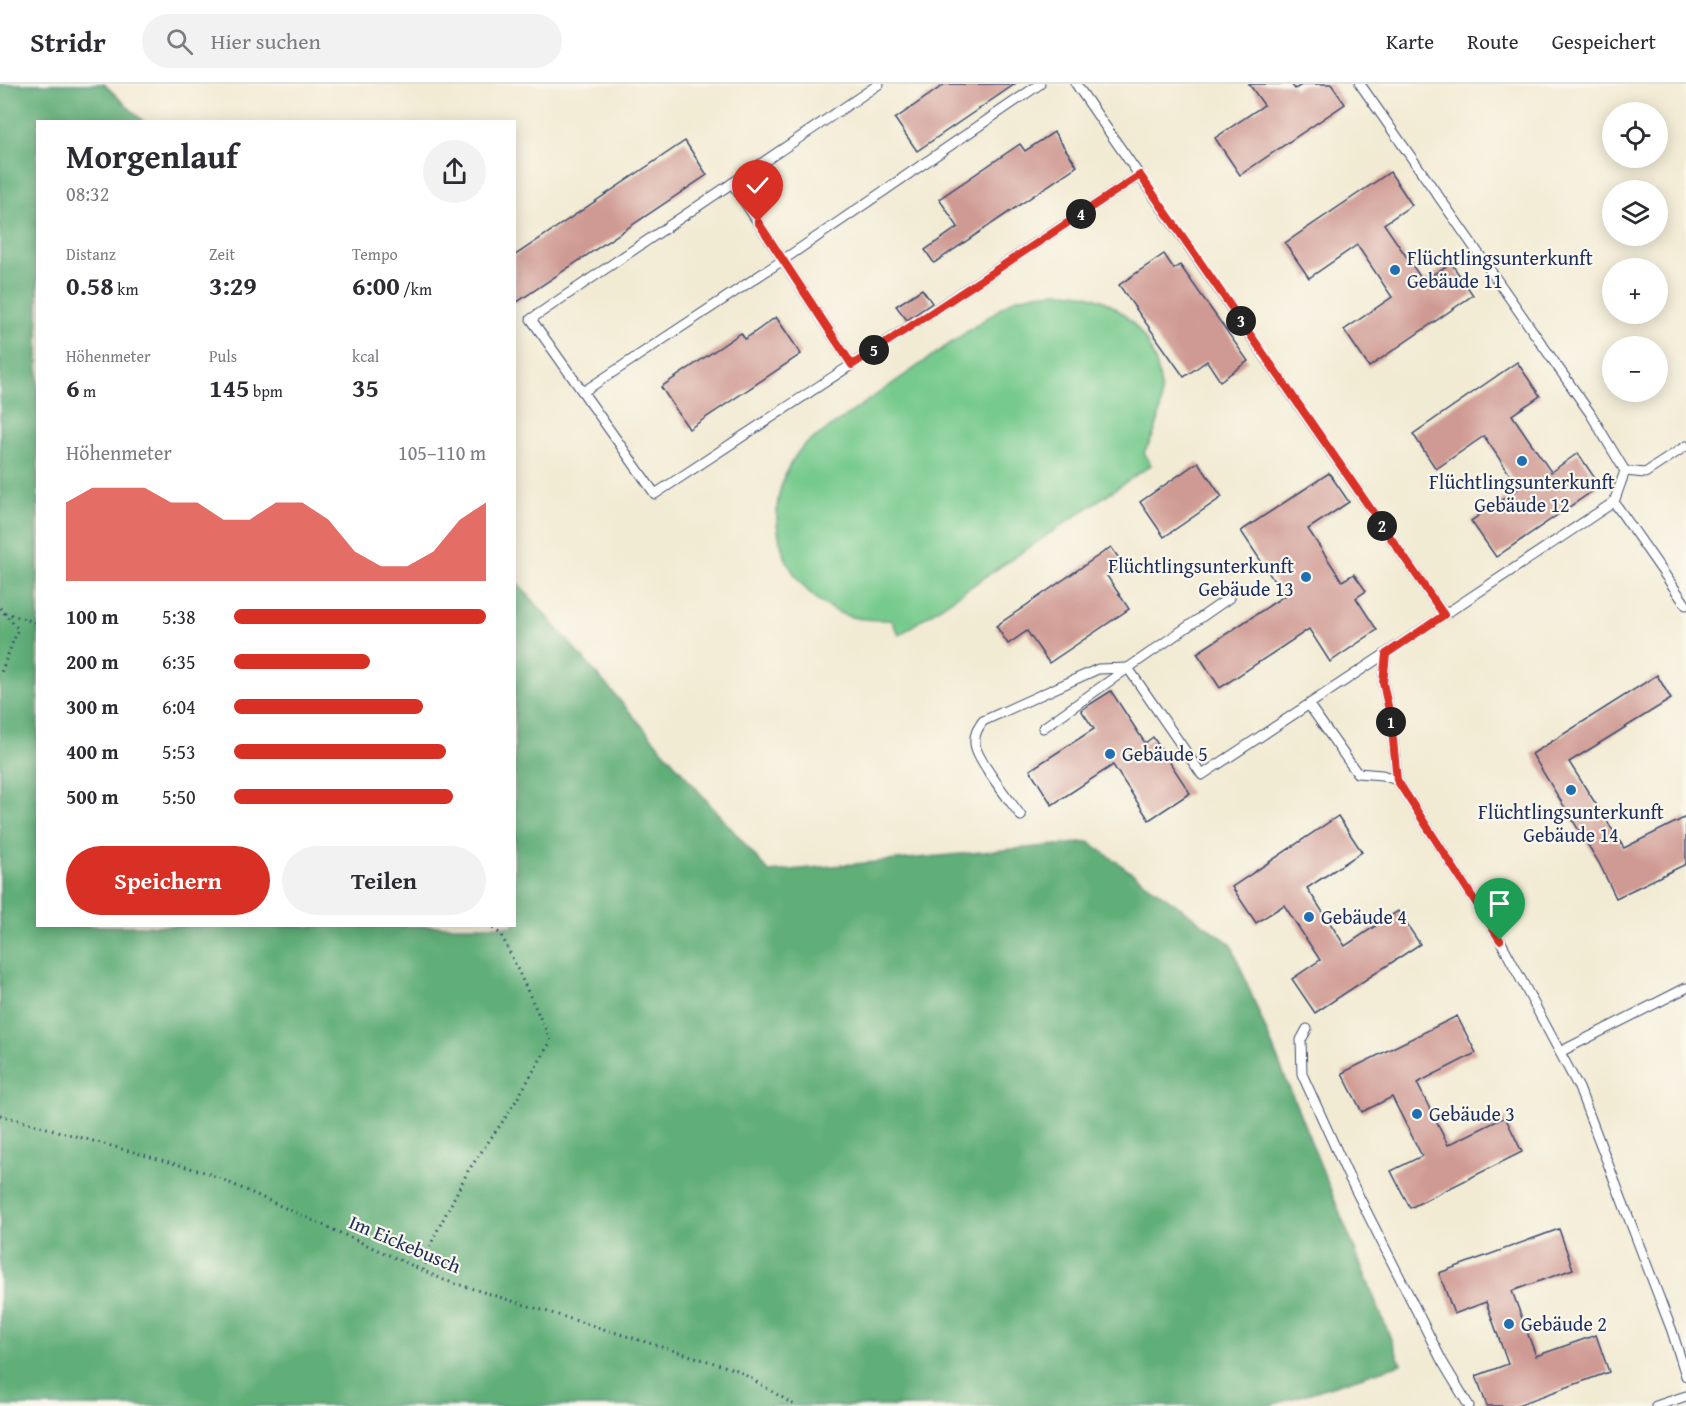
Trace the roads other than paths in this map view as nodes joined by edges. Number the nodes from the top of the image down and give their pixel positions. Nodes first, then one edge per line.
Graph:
1 (879, 84) edge
2 (1040, 84) edge
3 (1076, 84) edge
4 (1360, 84) edge
5 (1140, 175) junction
6 (732, 183) junction
7 (783, 260) junction
8 (852, 365) junction
9 (583, 392) junction
10 (1686, 446) edge
11 (1625, 471) junction
12 (1614, 502) junction
13 (1229, 598) dead end
14 (1686, 605) edge
15 (1444, 615) junction
16 (1386, 654) junction
17 (1128, 668) junction
18 (1309, 705) junction
19 (1043, 728) dead end
20 (1397, 780) junction
21 (1021, 816) dead end
22 (1686, 988) edge
23 (1307, 1029) dead end
24 (1560, 1052) junction
25 (1683, 1357) edge
26 (1686, 1376) edge
27 (1686, 1396) edge
28 (1469, 1406) edge
29 (1656, 1406) edge

1 - 6 lane
2 - 7 lane
3 - 5 lane
4 - 11 lane
5 - 8 lane
5 - 15 lane
6 - 7 lane
6 - 9 lane
7 - 8 lane
7 - 9 lane
8 - 9 lane
10 - 11 lane
11 - 12 lane
12 - 14 lane
12 - 15 lane
13 - 17 lane
15 - 16 lane
16 - 18 lane
16 - 20 lane
17 - 18 lane
17 - 19 lane
17 - 21 lane
18 - 20 lane
20 - 24 lane
22 - 24 lane
23 - 28 lane
24 - 25 lane
25 - 26 lane
27 - 29 lane

